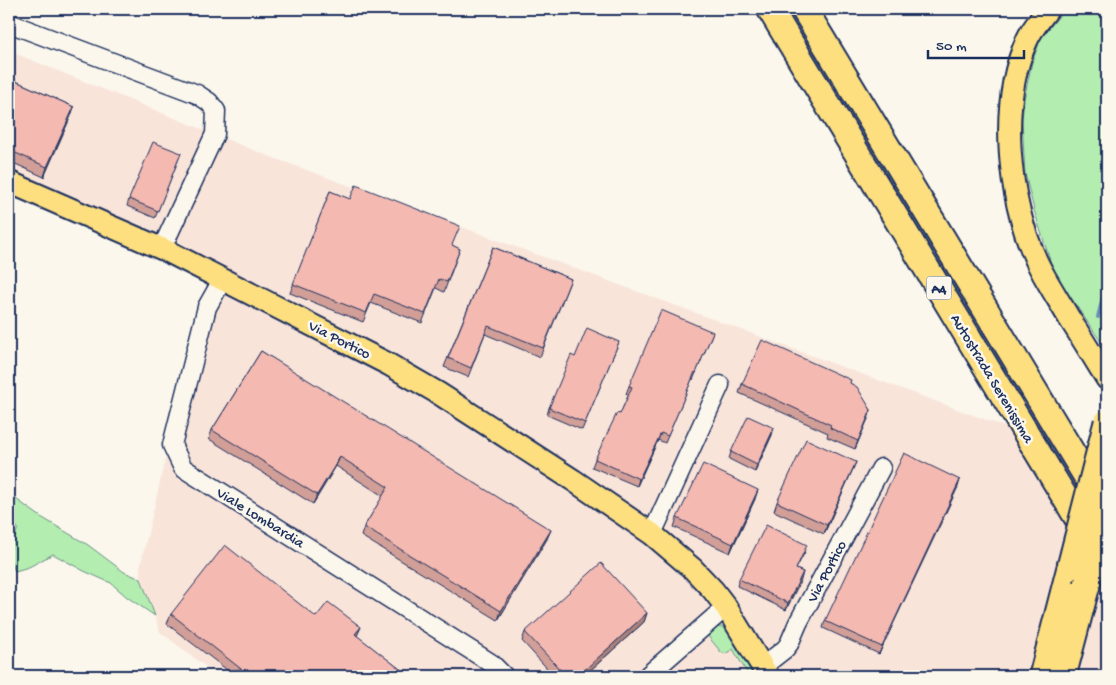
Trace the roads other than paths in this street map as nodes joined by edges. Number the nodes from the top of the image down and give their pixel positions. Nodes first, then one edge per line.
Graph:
1 (770, 9) edge
2 (804, 9) edge
3 (1048, 9) edge
4 (9, 23) edge
5 (9, 182) edge
6 (167, 251) junction
7 (224, 280) junction
8 (1107, 379) edge
9 (720, 385) dead end
10 (1107, 422) edge
11 (881, 468) dead end
12 (1107, 504) edge
13 (1107, 512) edge
14 (652, 534) junction
15 (1107, 567) edge
16 (1078, 576) junction
17 (726, 608) junction
18 (765, 671) edge
19 (504, 676) edge
20 (647, 676) edge
21 (1042, 676) edge
22 (1063, 676) edge

1 - 15 highway, Autostrada Serenissima / A4
2 - 13 highway, Autostrada Serenissima / A4
3 - 8 main road
4 - 6 street
5 - 6 main road, Via Portico
6 - 7 main road, Via Portico
7 - 14 main road, Via Portico
7 - 19 street, Viale Lombardia
9 - 14 street
10 - 16 highway, bridge
11 - 18 street, Via Portico
12 - 16 highway, bridge
14 - 17 main road, Via Portico
16 - 21 highway
16 - 22 highway
17 - 18 main road, Via Portico
17 - 20 street

